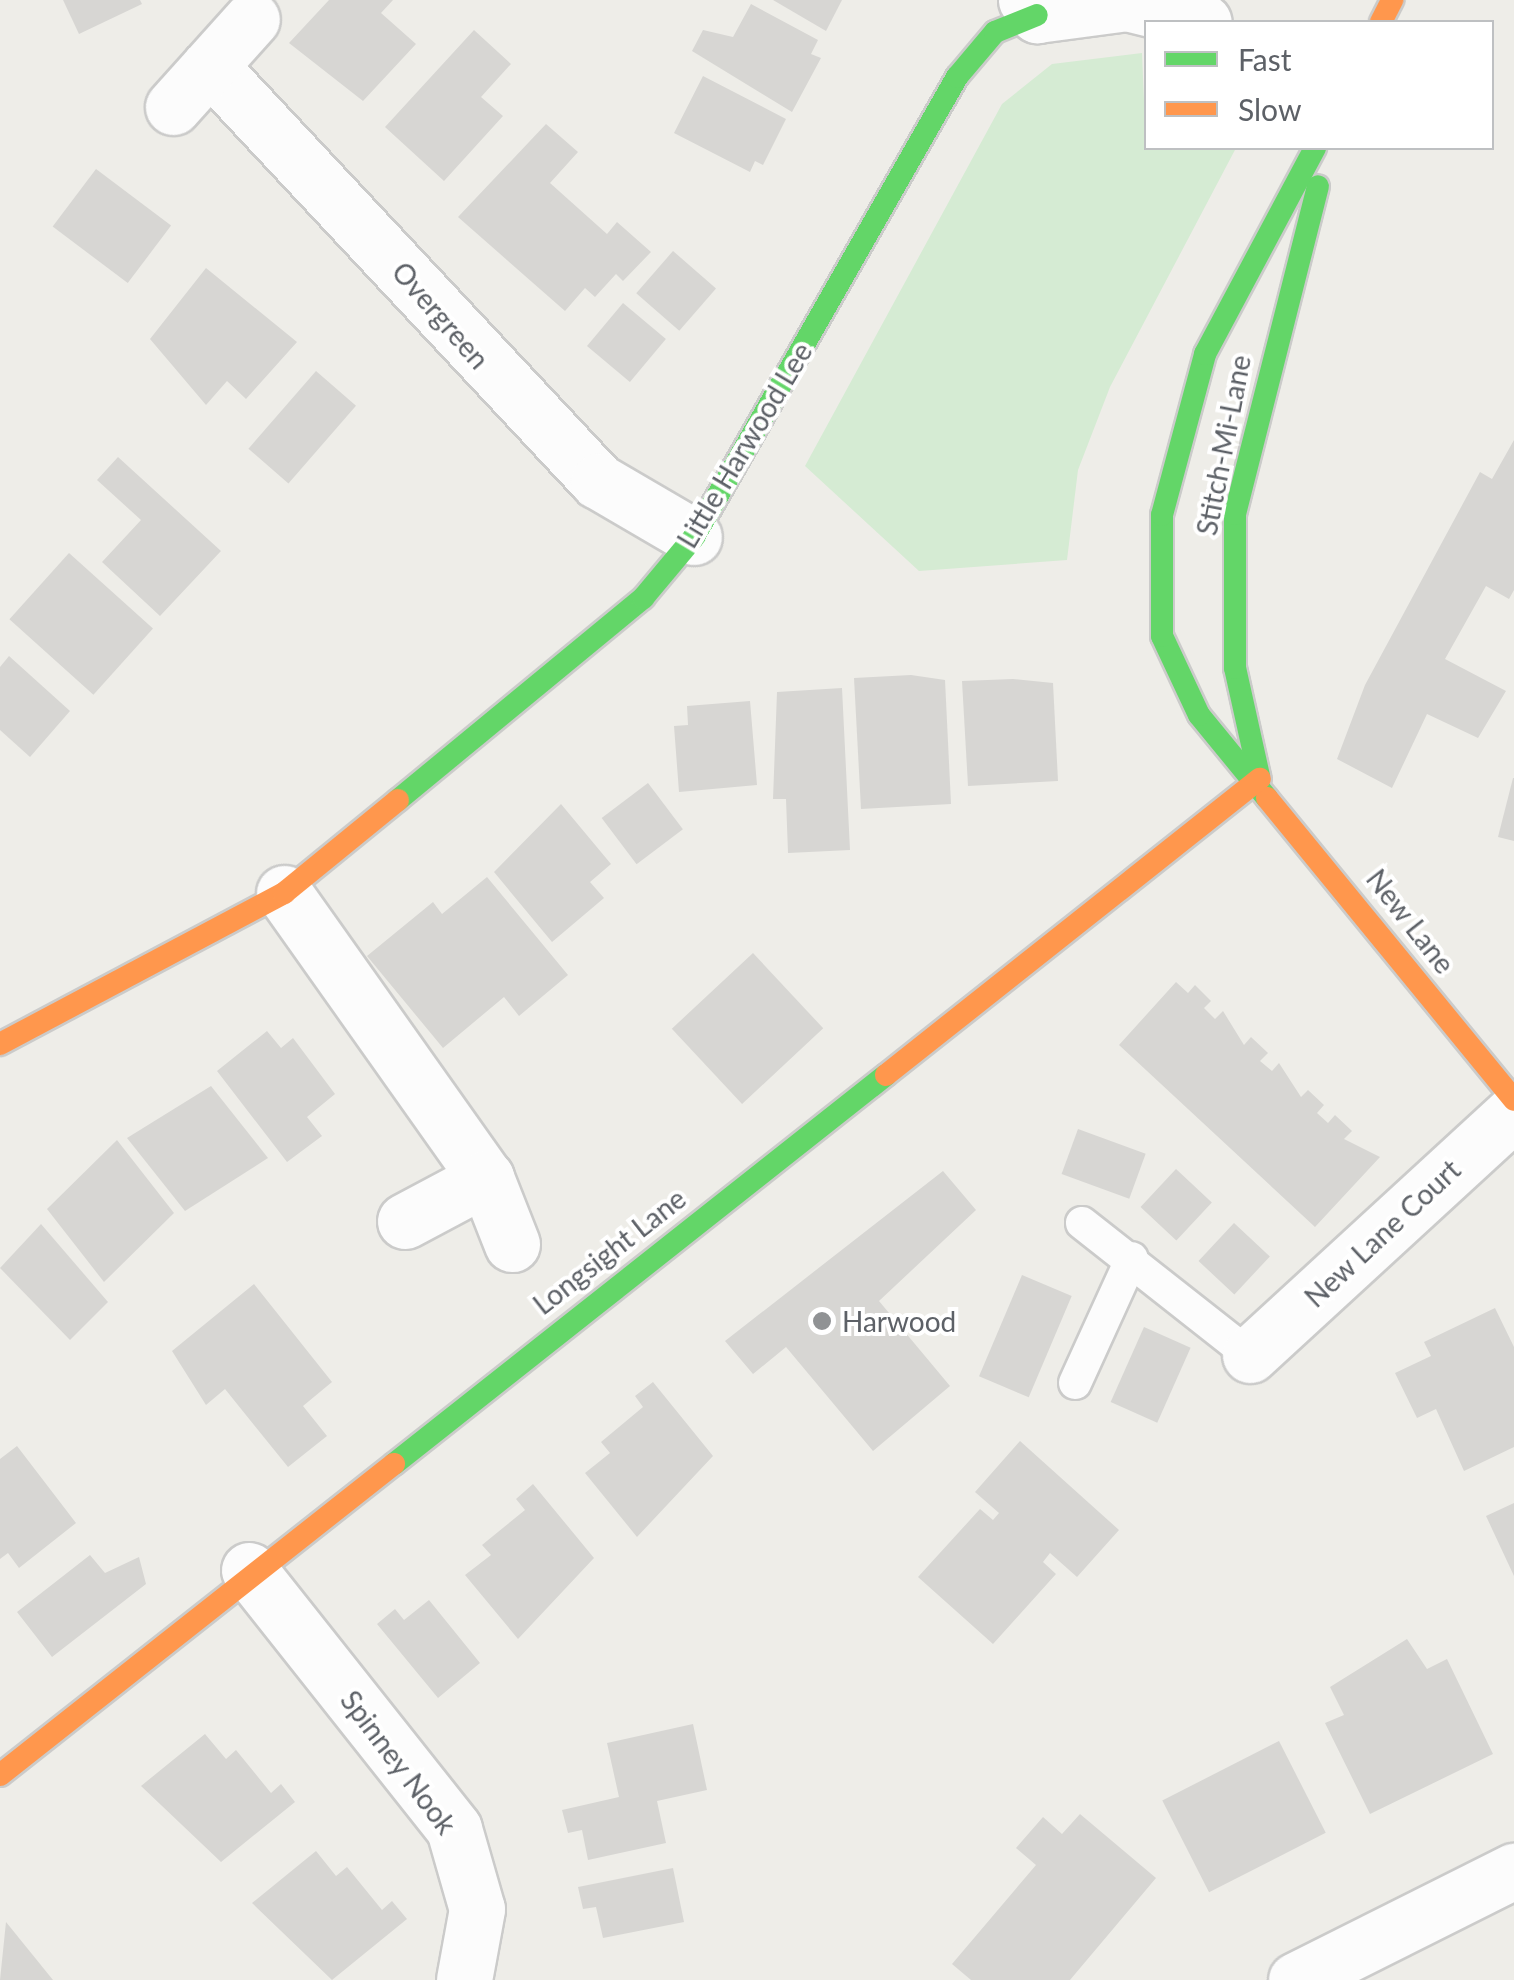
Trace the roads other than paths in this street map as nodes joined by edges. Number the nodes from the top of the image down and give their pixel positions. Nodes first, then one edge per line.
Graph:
1 (1031, 7) edge
2 (252, 19) dead end
3 (1196, 20) edge
4 (210, 66) junction
5 (173, 107) dead end
6 (1314, 150) edge
7 (1329, 150) edge
8 (694, 537) junction
9 (1260, 779) junction
10 (284, 894) junction
11 (0, 1044) edge
12 (1514, 1100) edge
13 (1514, 1112) edge
14 (486, 1178) junction
15 (405, 1221) dead end
16 (1082, 1223) dead end
17 (512, 1244) dead end
18 (1132, 1258) junction
19 (1250, 1355) joint
20 (1076, 1383) dead end
21 (249, 1570) junction
22 (2, 1767) edge
23 (1514, 1871) edge
24 (464, 1980) edge
25 (1296, 1980) edge

1 - 3 street
1 - 8 street, Little Harwood Lee
2 - 4 street
4 - 5 street
4 - 8 street, Overgreen
6 - 9 street, Stitch-Mi-Lane
7 - 9 street, Stitch-Mi-Lane
8 - 10 street, Little Harwood Lee
9 - 12 street, New Lane
9 - 21 street, Longsight Lane
10 - 11 street, Little Harwood Lee
10 - 14 street
13 - 19 street, New Lane Court
14 - 15 street
14 - 17 street
16 - 18 lane
18 - 19 lane
18 - 20 lane
21 - 22 street, Longsight Lane
21 - 24 street, Spinney Nook
23 - 25 street

